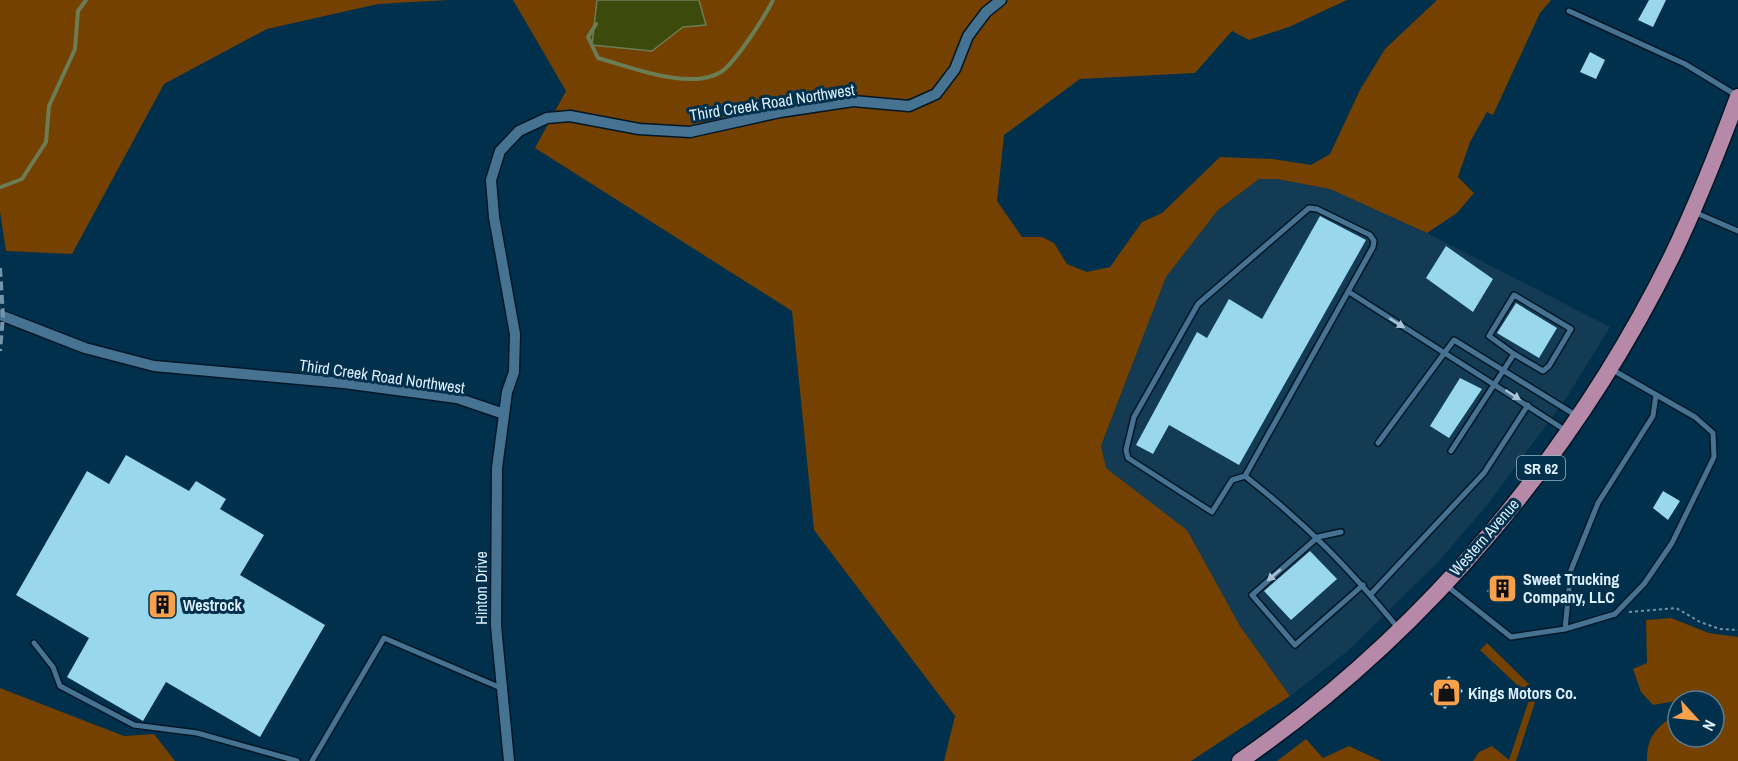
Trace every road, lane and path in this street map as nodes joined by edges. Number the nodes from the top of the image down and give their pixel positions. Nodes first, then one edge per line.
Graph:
1 (1001, 0) edge
2 (1569, 11) dead end
3 (1738, 97) edge
4 (1693, 211) junction
5 (1738, 231) edge
6 (1348, 292) junction
7 (0, 315) edge
8 (1445, 353) junction
9 (1514, 354) junction
10 (1609, 368) junction
11 (1503, 370) junction
12 (1495, 383) junction
13 (1656, 395) junction
14 (1528, 405) junction
15 (504, 414) junction
16 (1578, 416) junction
17 (1568, 432) junction
18 (1378, 443) dead end
19 (1451, 451) dead end
20 (1245, 476) junction
21 (1341, 532) dead end
22 (1318, 537) junction
23 (1444, 583) junction
24 (1364, 585) junction
25 (1371, 594) junction
26 (1616, 614) junction
27 (1399, 629) junction
28 (1565, 629) junction
29 (1738, 630) edge
30 (34, 643) dead end
31 (501, 688) junction
32 (297, 761) edge
33 (312, 761) edge
34 (509, 761) edge
35 (1240, 761) edge

1 - 15 street, Third Creek Road Northwest
2 - 3 lane
3 - 4 main road, Western Avenue / SR 62
4 - 5 lane
4 - 10 main road, Western Avenue / SR 62
6 -> 8 lane
6 - 20 lane
6 - 20 lane
7 - 15 street, Third Creek Road Northwest
8 - 11 lane
8 - 12 lane
8 - 18 lane
9 - 9 lane
9 - 11 lane
10 - 13 lane
10 - 16 main road, Western Avenue / SR 62
11 - 12 lane
11 - 16 lane
12 -> 14 lane
12 - 19 lane
13 - 26 lane
13 - 28 lane
14 - 17 lane
14 - 25 lane
15 - 31 street, Hinton Drive
16 - 17 main road, Western Avenue / SR 62
17 - 23 main road, Western Avenue / SR 62
20 - 22 lane
21 - 22 lane
22 - 24 lane
22 -> 24 lane
23 - 27 main road, Western Avenue / SR 62
23 - 28 lane
24 - 25 lane
25 - 27 lane
26 - 28 lane
26 - 29 path
27 - 35 main road, Western Avenue / SR 62
30 - 32 lane
31 - 33 lane
31 - 34 street, Hinton Drive

